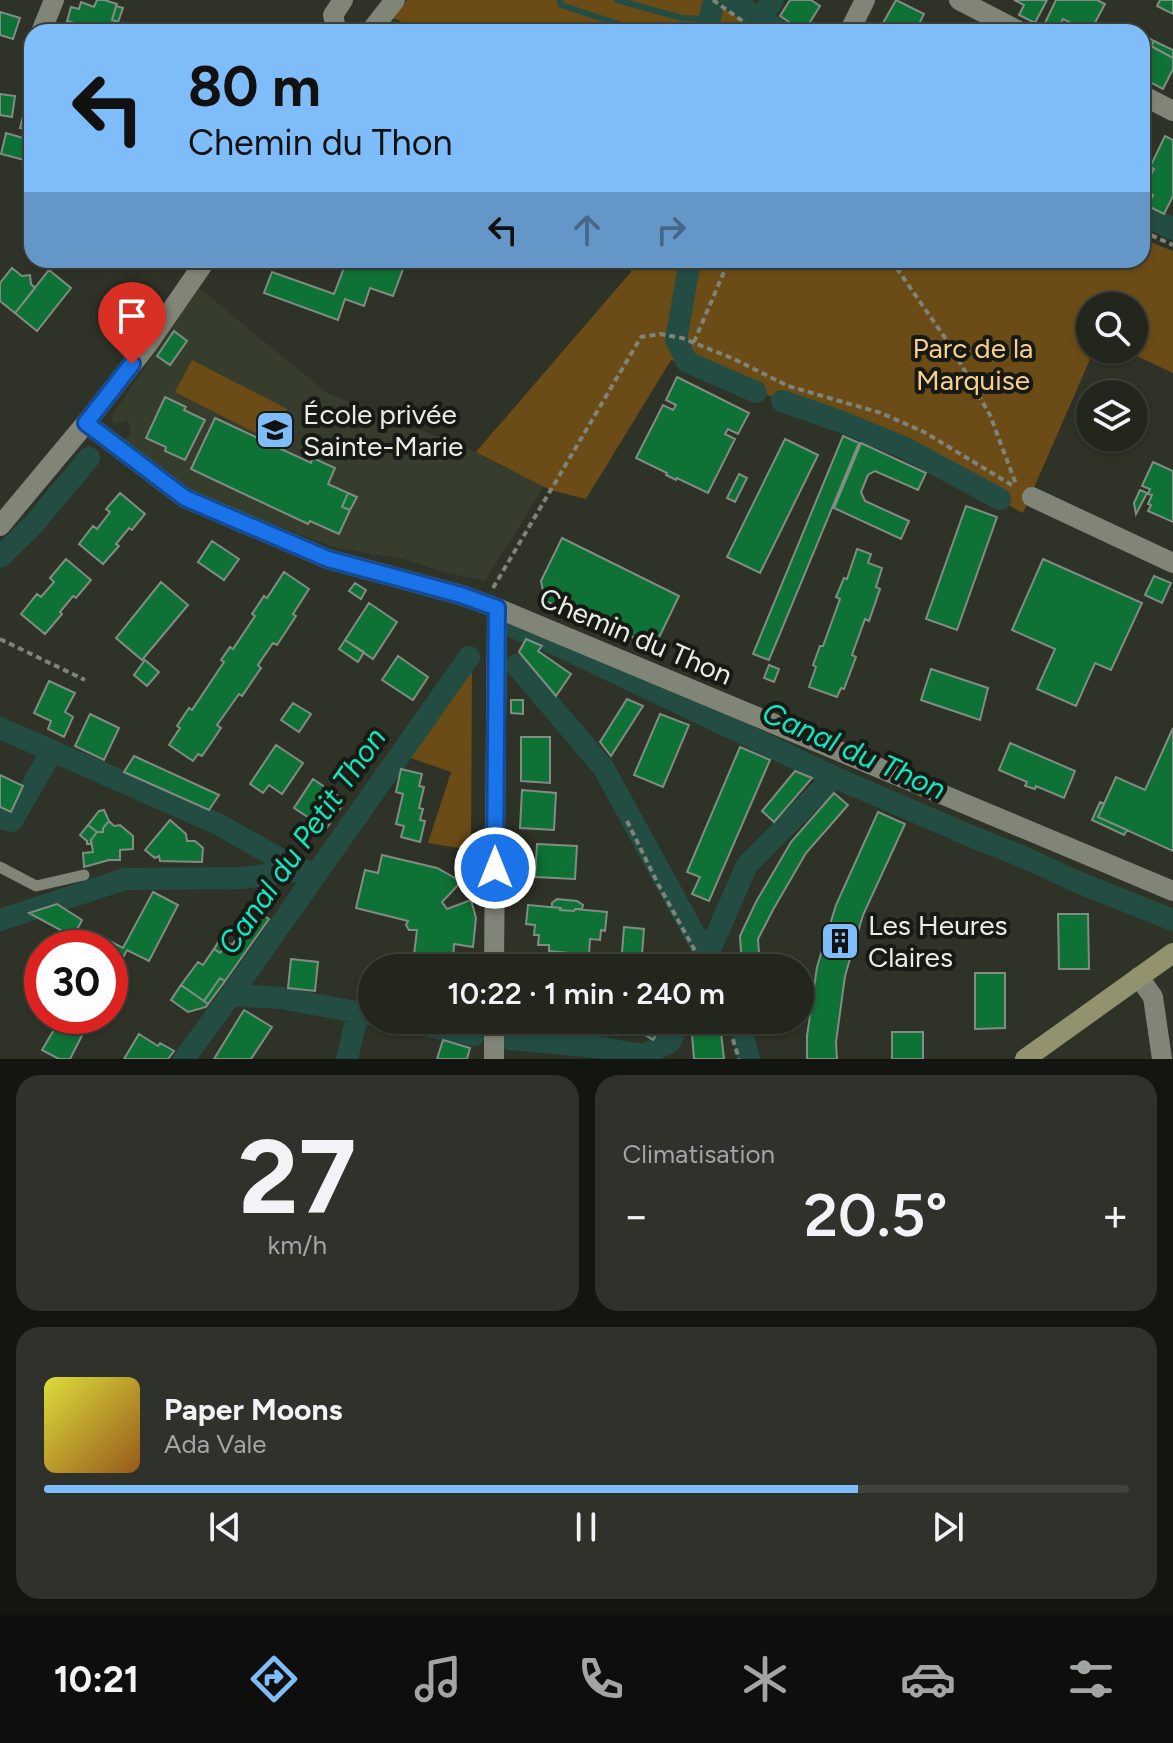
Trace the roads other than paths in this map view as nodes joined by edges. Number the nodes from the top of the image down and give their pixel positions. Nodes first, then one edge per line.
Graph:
1 (54, 0) edge
2 (343, 0) edge
3 (395, 0) edge
4 (865, 0) edge
5 (959, 0) edge
6 (44, 24) edge
7 (335, 24) edge
8 (376, 24) edge
9 (853, 24) edge
10 (1006, 24) edge
11 (1150, 99) edge
12 (1173, 111) edge
13 (200, 268) edge
14 (86, 423) junction
15 (1032, 497) dead end
16 (0, 526) edge
17 (1173, 563) edge
18 (490, 606) junction
19 (0, 867) edge
20 (84, 875) dead end
21 (1173, 891) edge
22 (1173, 953) edge
23 (494, 954) edge
24 (1139, 977) junction
25 (494, 1034) edge
26 (494, 1059) edge
27 (1025, 1059) edge
28 (1162, 1059) edge

1 - 6 street
2 - 7 street
3 - 8 street
4 - 9 street
5 - 10 street
11 - 12 street
13 - 14 street
14 - 16 street
14 - 18 street, Chemin du Thon
15 - 17 street
18 - 21 street, Chemin du Thon
18 - 23 street
19 - 20 lane
22 - 24 street
24 - 27 street
24 - 28 street
25 - 26 street

